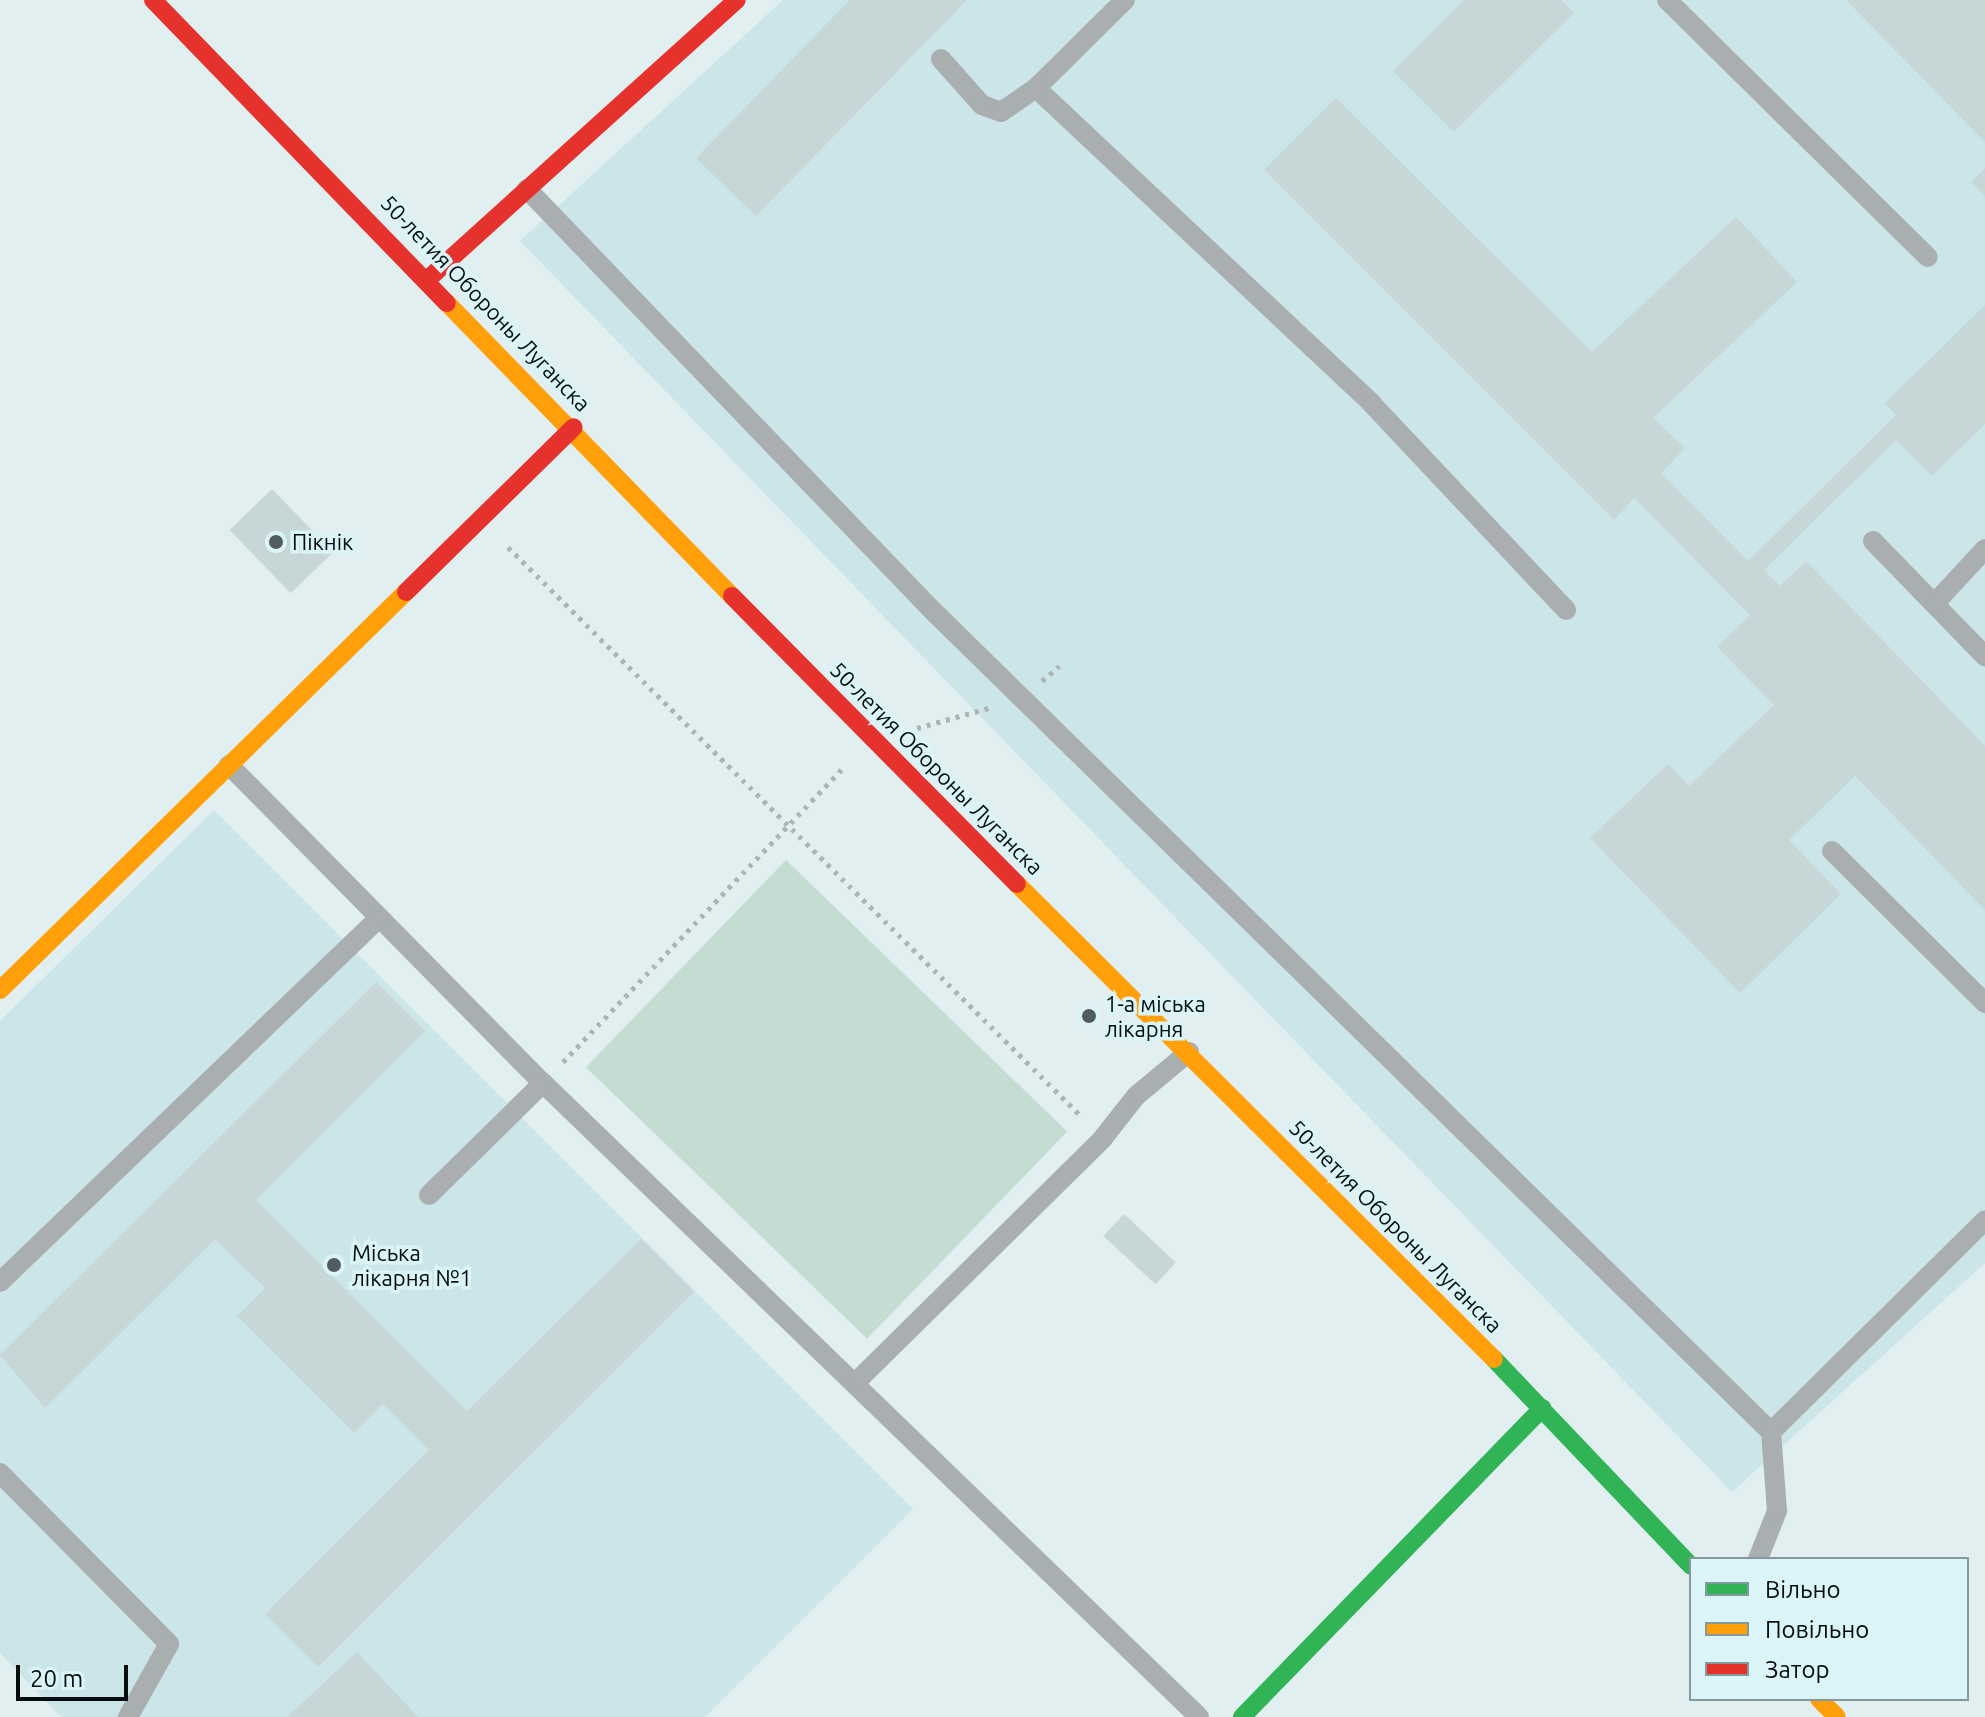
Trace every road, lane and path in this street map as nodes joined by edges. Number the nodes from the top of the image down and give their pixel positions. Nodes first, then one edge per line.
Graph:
1 (153, 0) edge
2 (737, 0) edge
3 (1125, 0) edge
4 (1667, 0) edge
5 (941, 59) dead end
6 (1036, 88) junction
7 (527, 189) junction
8 (1928, 257) dead end
9 (428, 279) junction
10 (574, 427) junction
11 (479, 518) junction
12 (1873, 541) dead end
13 (1985, 549) edge
14 (1934, 604) junction
15 (1566, 610) dead end
16 (1985, 656) edge
17 (1059, 666) dead end
18 (1023, 698) junction
19 (873, 741) junction
20 (229, 765) junction
21 (783, 826) junction
22 (1832, 851) dead end
23 (378, 919) junction
24 (0, 990) edge
25 (1985, 1003) edge
26 (1189, 1052) junction
27 (543, 1083) junction
28 (1103, 1138) junction
29 (429, 1195) dead end
30 (1985, 1220) edge
31 (0, 1282) edge
32 (857, 1381) junction
33 (1543, 1408) junction
34 (1771, 1432) junction
35 (0, 1473) edge
36 (1759, 1557) edge
37 (1689, 1564) edge
38 (1821, 1701) edge
39 (128, 1717) edge
40 (1199, 1717) edge
41 (1242, 1717) edge
42 (1837, 1717) edge

1 - 9 main road, 50-летия Обороны Луганска
2 - 7 main road
3 - 6 lane
4 - 8 lane
5 - 6 lane
6 - 15 lane
7 - 9 main road
7 - 18 lane
9 - 10 main road, 50-летия Обороны Луганска
10 - 11 main road
10 - 19 main road, 50-летия Обороны Луганска
11 - 20 main road
11 - 21 path
12 - 14 lane
13 - 14 lane
14 - 16 lane
17 - 18 path
18 - 19 path
18 - 34 lane
19 - 21 path
19 - 26 main road, 50-летия Обороны Луганска
20 - 23 lane
20 - 24 main road
21 - 27 path
21 - 28 path
22 - 25 lane
23 - 27 lane
23 - 31 lane
26 - 28 lane
26 - 33 main road, 50-летия Обороны Луганска
27 - 29 lane
27 - 32 lane
28 - 32 lane
30 - 34 lane
32 - 40 lane
33 - 37 main road, 50-летия Обороны Луганска
33 - 41 main road
34 - 36 lane
35 - 39 lane
38 - 42 main road

